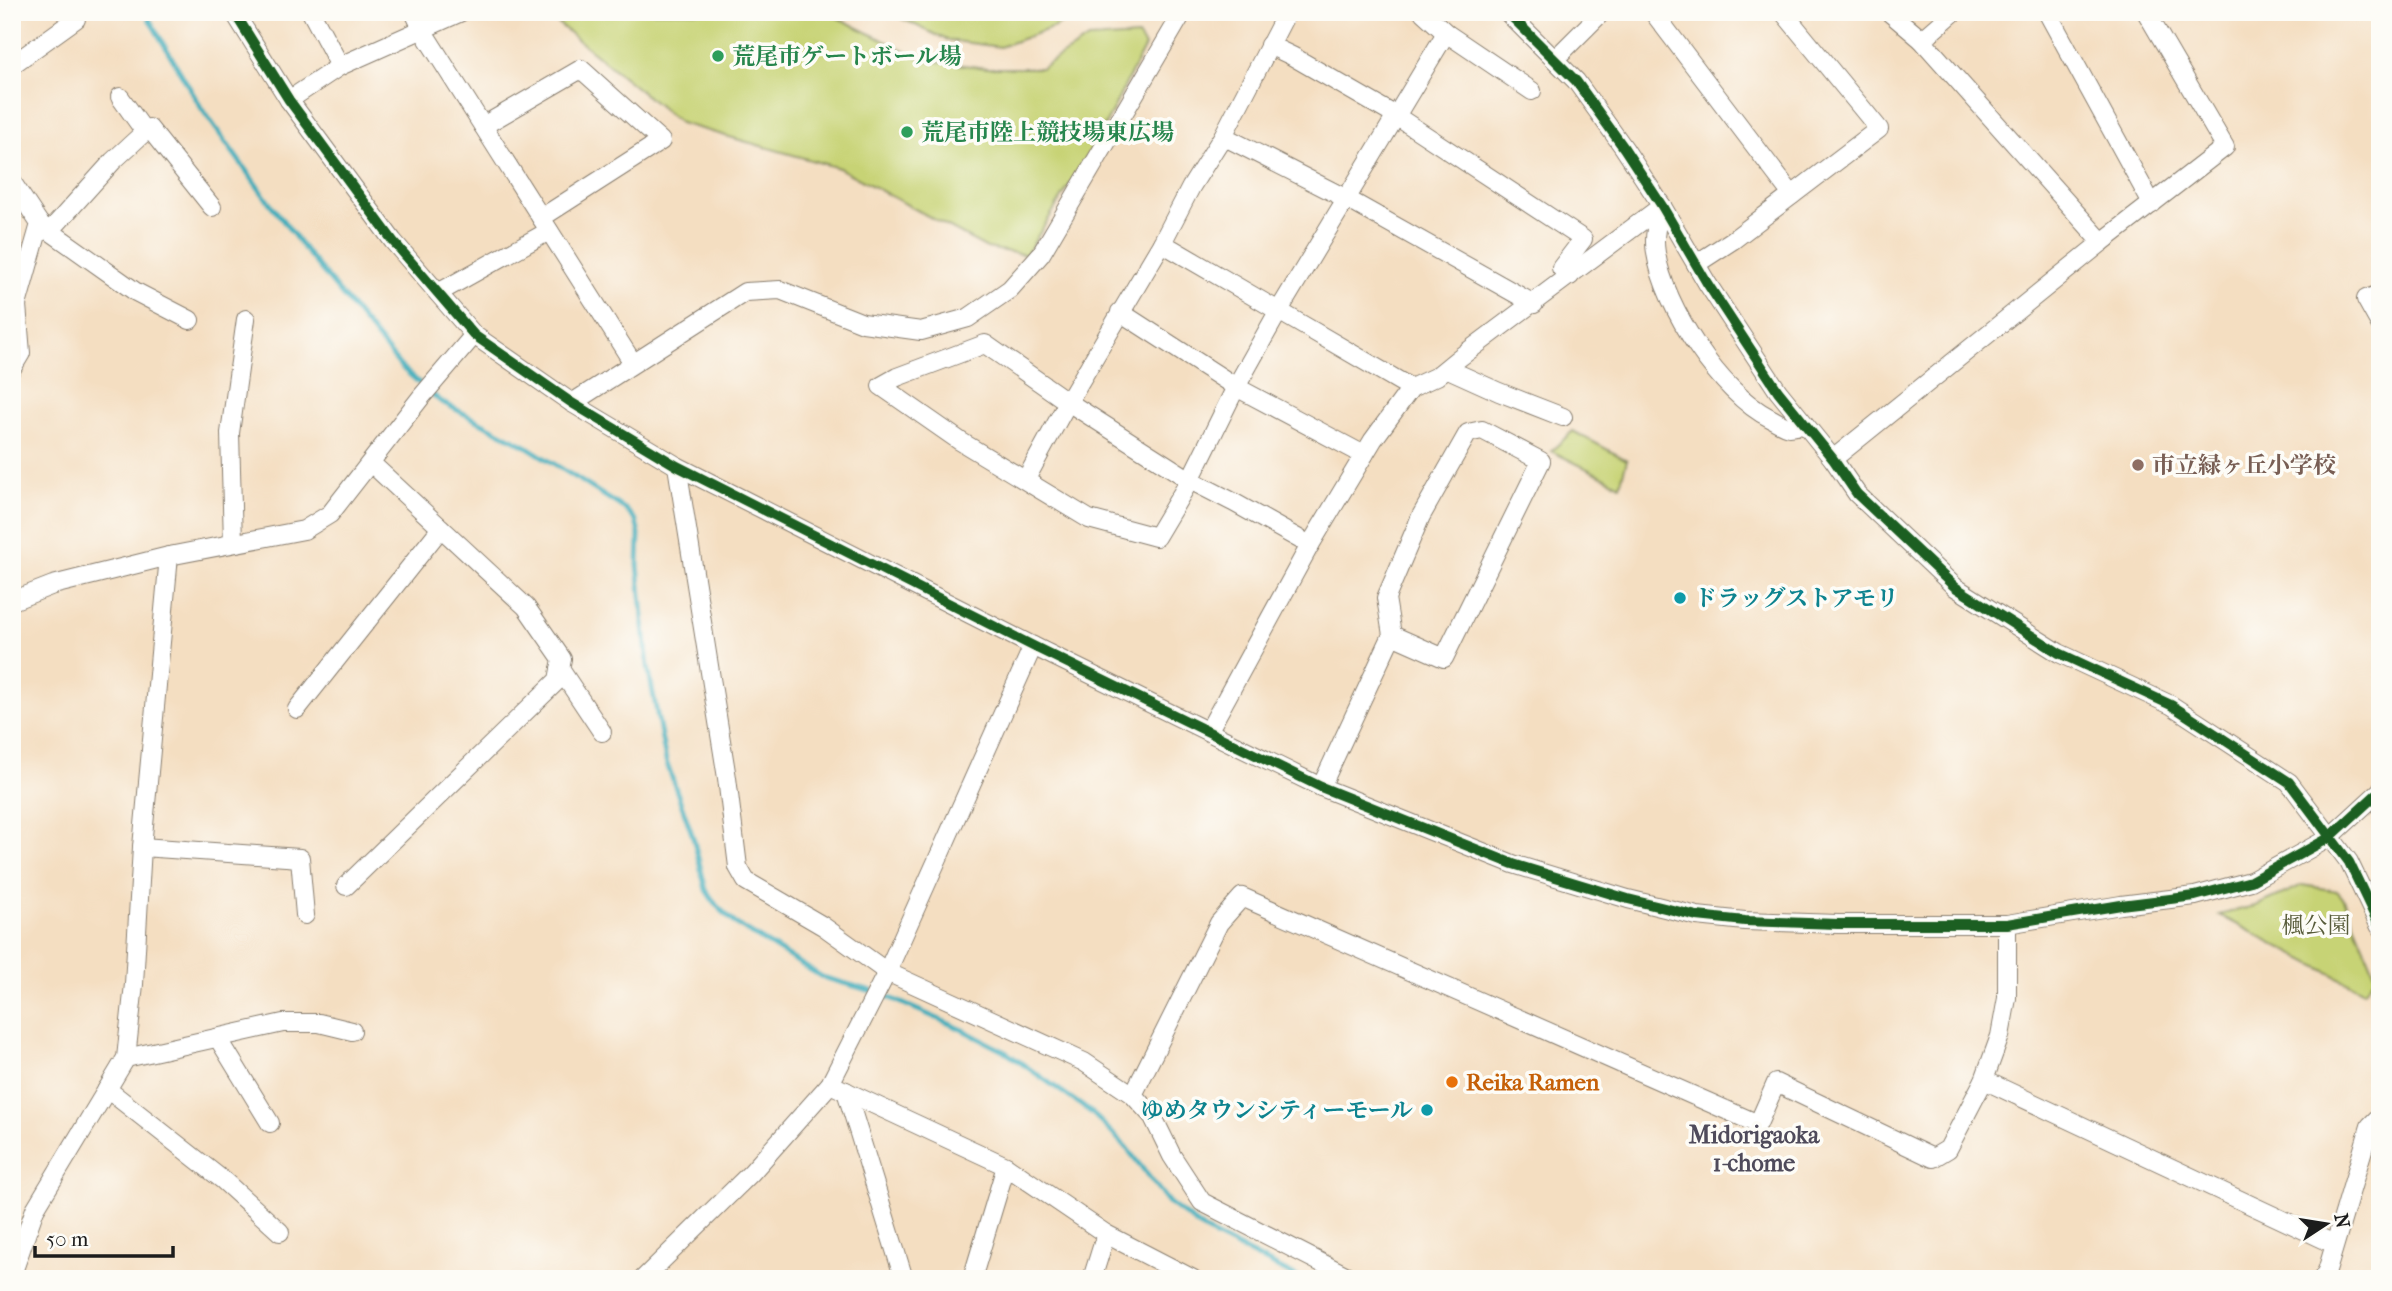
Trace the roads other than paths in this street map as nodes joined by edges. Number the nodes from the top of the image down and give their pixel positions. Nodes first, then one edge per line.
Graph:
1 (73, 12) edge
2 (234, 12) edge
3 (311, 12) edge
4 (414, 12) edge
5 (461, 12) edge
6 (1183, 12) edge
7 (1287, 12) edge
8 (1423, 12) edge
9 (1507, 12) edge
10 (1602, 12) edge
11 (1653, 12) edge
12 (1783, 12) edge
13 (1889, 12) edge
14 (1954, 12) edge
15 (2047, 12) edge
16 (2146, 12) edge
17 (422, 29) junction
18 (1446, 33) junction
19 (1922, 40) junction
20 (1269, 45) junction
21 (1555, 59) junction
22 (12, 65) edge
23 (340, 66) junction
24 (1532, 91) dead end
25 (120, 97) dead end
26 (289, 100) junction
27 (1396, 116) junction
28 (483, 126) junction
29 (145, 132) junction
30 (1223, 136) junction
31 (12, 182) edge
32 (1792, 195) junction
33 (1347, 199) junction
34 (2152, 204) junction
35 (1662, 206) junction
36 (212, 207) dead end
37 (545, 225) junction
38 (45, 227) junction
39 (1162, 243) junction
40 (2102, 243) junction
41 (1696, 264) junction
42 (1570, 276) junction
43 (438, 293) junction
44 (2380, 294) edge
45 (1534, 304) junction
46 (1120, 312) junction
47 (1278, 312) junction
48 (246, 319) dead end
49 (190, 320) dead end
50 (2380, 324) edge
51 (474, 335) junction
52 (633, 363) junction
53 (12, 368) edge
54 (1448, 369) junction
55 (1236, 387) junction
56 (1411, 388) junction
57 (1068, 402) junction
58 (572, 403) junction
59 (1563, 417) dead end
60 (1805, 425) junction
61 (1364, 455) junction
62 (1833, 459) junction
63 (371, 463) junction
64 (677, 466) junction
65 (1026, 479) junction
66 (1190, 480) junction
67 (441, 528) junction
68 (233, 543) junction
69 (1310, 545) junction
70 (169, 555) junction
71 (12, 601) edge
72 (1392, 635) junction
73 (1033, 646) junction
74 (561, 669) junction
75 (297, 709) dead end
76 (1209, 730) junction
77 (602, 732) dead end
78 (1321, 787) junction
79 (2380, 791) edge
80 (2329, 838) junction
81 (142, 848) junction
82 (346, 886) dead end
83 (305, 915) dead end
84 (2007, 924) junction
85 (2380, 927) edge
86 (885, 975) junction
87 (352, 1031) dead end
88 (218, 1038) junction
89 (126, 1058) junction
90 (1984, 1080) junction
91 (838, 1087) junction
92 (107, 1089) junction
93 (1133, 1095) junction
94 (2380, 1116) edge
95 (270, 1123) dead end
96 (1006, 1166) junction
97 (280, 1232) dead end
98 (1106, 1234) junction
99 (19, 1238) edge
100 (2334, 1244) junction
101 (14, 1275) edge
102 (1187, 1278) edge
103 (643, 1279) edge
104 (904, 1279) edge
105 (972, 1279) edge
106 (1092, 1279) edge
107 (1353, 1279) edge
108 (2322, 1279) edge

1 - 22 street
2 - 26 street
3 - 23 street
4 - 17 street
5 - 17 street
6 - 52 street
7 - 20 street
8 - 18 street
9 - 21 street
10 - 21 street
11 - 32 street
12 - 32 street
13 - 19 street
14 - 19 street
15 - 34 street
16 - 34 street
17 - 23 street
17 - 28 street
18 - 24 street
18 - 27 street
19 - 40 street
20 - 27 street
20 - 30 street
21 - 35 street
23 - 26 street
25 - 29 street
26 - 43 street
27 - 33 street
27 - 42 street
28 - 37 street
28 - 37 street
29 - 36 street
29 - 38 street
30 - 33 street
30 - 39 street
31 - 38 street
32 - 41 street
33 - 45 street
33 - 47 street
34 - 40 street
35 - 41 street
35 - 42 street
35 - 60 street
37 - 43 street
37 - 52 street
38 - 49 street
38 - 53 street
39 - 46 street
39 - 47 street
40 - 62 street
41 - 60 street
42 - 45 street
43 - 51 street
44 - 50 street
45 - 54 street
46 - 55 street
46 - 57 street
47 - 55 street
47 - 56 street
48 - 68 street
51 - 58 street
51 - 63 street
52 - 58 street
54 - 56 street
54 - 59 street
55 - 61 street
55 - 66 street
56 - 61 street
57 - 65 street
57 - 65 street
57 - 66 street
58 - 64 street
60 - 62 street
61 - 69 street
62 - 80 street
63 - 67 street
63 - 68 street
64 - 73 street
64 - 86 street
65 - 66 street
66 - 69 street
67 - 74 street
67 - 75 street
68 - 70 street
69 - 76 street
70 - 71 street
70 - 81 street
72 - 72 street
72 - 78 street
73 - 76 street
73 - 86 street
74 - 77 street
74 - 82 street
76 - 78 street
78 - 84 street
79 - 80 street
80 - 84 street
80 - 85 street
81 - 83 street
81 - 89 street
84 - 90 street
86 - 91 street
86 - 93 street
87 - 88 street
88 - 89 street
88 - 95 street
89 - 92 street
90 - 93 street
90 - 100 street
91 - 96 street
91 - 103 street
91 - 104 street
92 - 97 street
92 - 99 street
93 - 107 street
94 - 100 street
96 - 98 street
96 - 105 street
98 - 102 street
98 - 106 street
99 - 101 street
100 - 108 street

